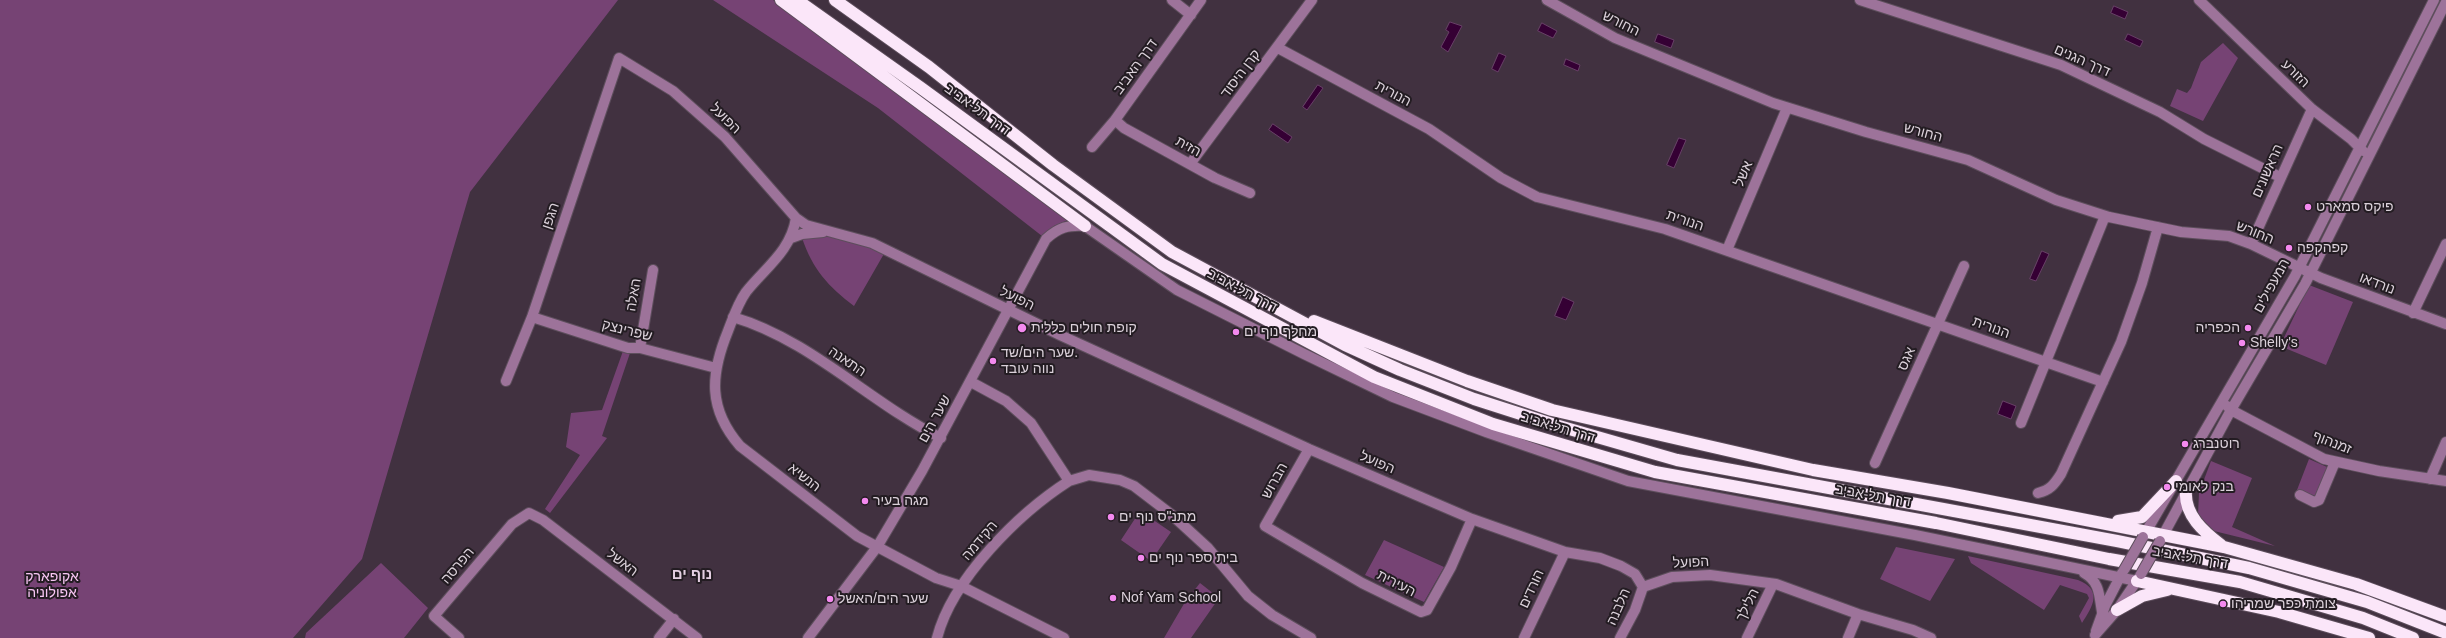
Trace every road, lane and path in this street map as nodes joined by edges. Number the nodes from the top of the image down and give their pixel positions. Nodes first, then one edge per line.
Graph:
1 (781, 0) edge
2 (797, 0) edge
3 (835, 0) edge
4 (1172, 0) edge
5 (1201, 0) edge
6 (1312, 0) edge
7 (1547, 0) edge
8 (1860, 0) edge
9 (2199, 0) edge
10 (2434, 0) edge
11 (2446, 2) edge
12 (1190, 16) junction
13 (1278, 48) junction
14 (619, 58) joint
15 (1787, 108) junction
16 (2312, 109) junction
17 (1115, 120) junction
18 (2360, 146) junction
19 (1092, 147) dead end
20 (1190, 164) junction
21 (2363, 169) junction
22 (2280, 177) junction
23 (1250, 193) dead end
24 (2105, 216) junction
25 (796, 218) junction
26 (1085, 226) junction
27 (2158, 227) junction
28 (827, 231) junction
29 (792, 238) junction
30 (2251, 244) junction
31 (2446, 244) edge
32 (1727, 250) junction
33 (1964, 266) dead end
34 (2299, 267) junction
35 (653, 270) dead end
36 (2311, 273) junction
37 (1262, 300) junction
38 (1008, 311) junction
39 (2413, 313) junction
40 (532, 317) junction
41 (733, 317) junction
42 (1938, 324) junction
43 (2446, 324) edge
44 (640, 348) junction
45 (2046, 362) junction
46 (716, 368) junction
47 (506, 381) dead end
48 (971, 382) junction
49 (2103, 382) junction
50 (2225, 396) junction
51 (2231, 410) junction
52 (2021, 423) dead end
53 (941, 438) junction
54 (2446, 442) edge
55 (1309, 449) junction
56 (2335, 462) junction
57 (1875, 463) dead end
58 (2430, 479) junction
59 (1069, 481) junction
60 (2176, 481) junction
61 (2446, 481) edge
62 (2186, 491) junction
63 (2038, 494) dead end
64 (2300, 495) dead end
65 (528, 513) joint
66 (1472, 519) junction
67 (2098, 522) junction
68 (1265, 526) joint
69 (2145, 534) junction
70 (2161, 538) junction
71 (877, 547) junction
72 (2224, 547) junction
73 (1565, 552) junction
74 (2078, 570) junction
75 (2122, 574) junction
76 (2139, 577) junction
77 (1773, 584) junction
78 (961, 586) junction
79 (1642, 587) junction
80 (2174, 589) junction
81 (2117, 610) junction
82 (1858, 614) junction
83 (2102, 614) junction
84 (2446, 617) edge
85 (674, 619) junction
86 (2446, 633) edge
87 (2094, 637) edge
88 (459, 638) edge
89 (659, 638) edge
90 (697, 638) edge
91 (808, 638) edge
92 (937, 638) edge
93 (1064, 638) edge
94 (1311, 638) edge
95 (1524, 638) edge
96 (1620, 638) edge
97 (1747, 638) edge
98 (1848, 638) edge
99 (1931, 638) edge
100 (2369, 638) edge
101 (2412, 638) edge

1 - 26 highway
2 - 101 highway, דרך תל-אביב
3 - 37 highway, דרך תל-אביב
4 - 12 street
5 - 12 street, דרך האביב
6 - 13 street, קרן היסוד
7 - 15 street, החורש
8 - 22 street, דרך הגנים
9 - 16 street, הזורע
10 - 18 street, המעפילים
11 - 21 street, המעפילים
12 - 17 street, דרך האביב
13 - 20 street, קרן היסוד
13 - 32 street, הנורית
14 - 25 street, הפועל
14 - 40 street, הגפן
15 - 24 street, החורש
15 - 32 street, אשל
16 - 18 street, הזורע
16 - 22 street, הראשונים
17 - 19 street, דרך האביב
17 - 20 street, הזית
18 - 21 street
18 - 34 street, המעפילים
20 - 23 street, הזית
21 - 36 street, המעפילים
22 - 30 street, הראשונים
24 - 27 street, החורש
24 - 45 street
25 - 28 street, הפועל
25 - 29 street
26 - 38 street, שער הים
26 - 74 street
27 - 30 street, החורש
27 - 49 street
28 - 29 street, הפועל
28 - 38 street, הפועל
29 - 41 street, הנשיא
30 - 34 street, החורש
31 - 39 street
32 - 42 street, הנורית
33 - 42 street, אגס
34 - 36 street, נורדאו
34 - 50 street, המעפילים
35 - 44 street, האלה
36 - 39 street, נורדאו
36 - 51 street, המעפילים
37 - 67 highway
37 - 86 highway, דרך תל-אביב
38 - 48 street, שער הים
38 - 55 street, הפועל
39 - 43 street, נורדאו
40 - 44 street, שפרינצק
40 - 47 street, הגפן
41 - 46 street, הנשיא
41 - 53 street, התאנה
42 - 45 street, הנורית
42 - 57 street, אגס
44 - 46 street, שפרינצק
45 - 49 street, הנורית
45 - 52 street
46 - 71 street, הנשיא
48 - 53 street, שער הים
48 - 59 street
49 - 63 street
50 - 51 street
50 - 60 street, המעפילים
51 - 56 street, זמנהוף
51 - 62 street, המעפילים
53 - 71 street, שער הים
54 - 58 street
55 - 66 street, הפועל
55 - 68 street, הברוש
56 - 58 street, זמנהוף
56 - 64 street
58 - 61 street, זמנהוף
59 - 78 street, הקידמה
59 - 94 street, הקידמה
60 - 67 highway
60 - 69 street, המעפילים
62 - 70 street, המעפילים
62 - 72 highway
65 - 85 street, האשל
65 - 88 street, הפרסה
66 - 68 street, העירית
66 - 73 street, הפועל
67 - 69 highway
69 - 70 highway
69 - 75 street, המעפילים, bridge
70 - 72 highway
70 - 76 street, המעפילים, bridge
71 - 78 street, הנשיא
71 - 91 street, שער הים
72 - 84 highway
73 - 79 street, הפועל
73 - 95 street, הורדים
74 - 75 street
74 - 83 street
75 - 76 street
75 - 83 street
76 - 80 highway
76 - 81 street
77 - 79 street, הפועל
77 - 82 street, הפועל
77 - 97 street, הלילך
78 - 92 street, הקידמה
78 - 93 street, הנשיא
79 - 96 street, הלבנה
80 - 81 highway
80 - 100 highway
81 - 87 street
82 - 98 street
82 - 99 street, הפועל
83 - 87 street
85 - 89 street
85 - 90 street, האשל

